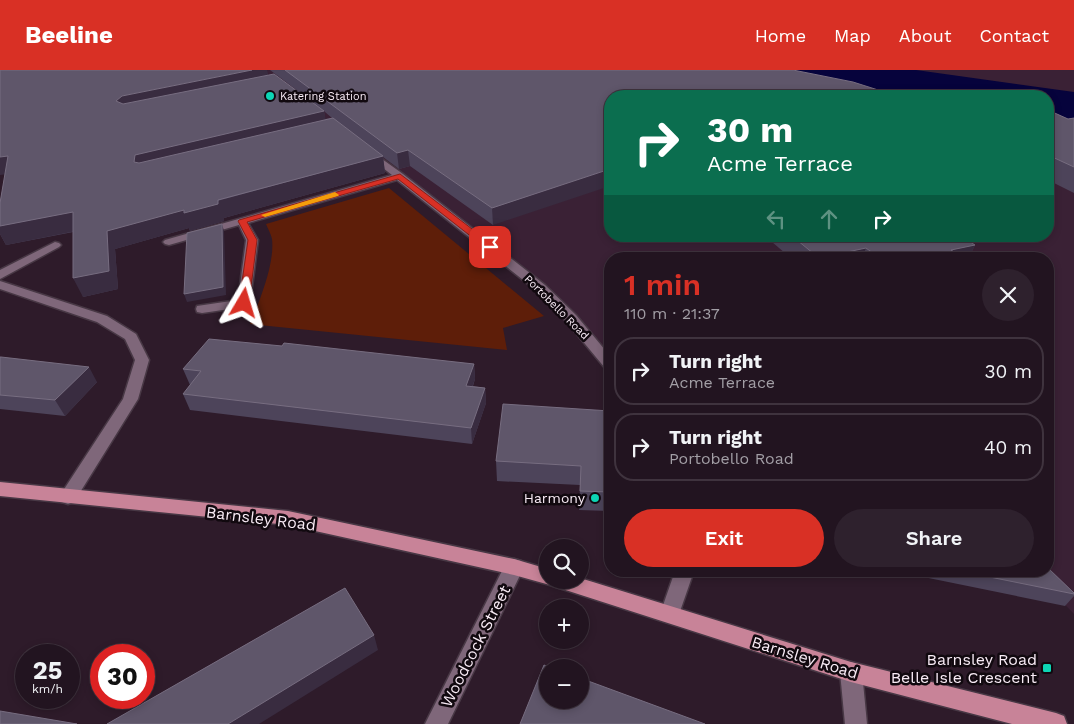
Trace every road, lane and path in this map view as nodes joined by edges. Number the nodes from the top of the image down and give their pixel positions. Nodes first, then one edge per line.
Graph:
1 (359, 145) edge
2 (400, 176) junction
3 (242, 221) junction
4 (169, 242) dead end
5 (56, 245) dead end
6 (0, 275) edge
7 (0, 284) edge
8 (202, 309) dead end
9 (604, 358) edge
10 (0, 489) edge
11 (68, 497) junction
12 (514, 567) junction
13 (539, 574) edge
14 (682, 577) edge
15 (587, 589) edge
16 (670, 614) junction
17 (851, 672) junction
18 (436, 724) edge
19 (856, 724) edge
20 (1056, 724) edge

1 - 2 street, Portobello Road
2 - 3 street
2 - 9 street, Portobello Road
3 - 4 street
3 - 8 street
5 - 6 street
7 - 11 street
10 - 11 main road, Barnsley Road
11 - 12 main road, Barnsley Road
12 - 13 main road, Barnsley Road
12 - 18 street, Woodcock Street
14 - 16 street
15 - 16 main road, Barnsley Road
16 - 17 main road, Barnsley Road
17 - 19 street
17 - 20 main road, Barnsley Road

